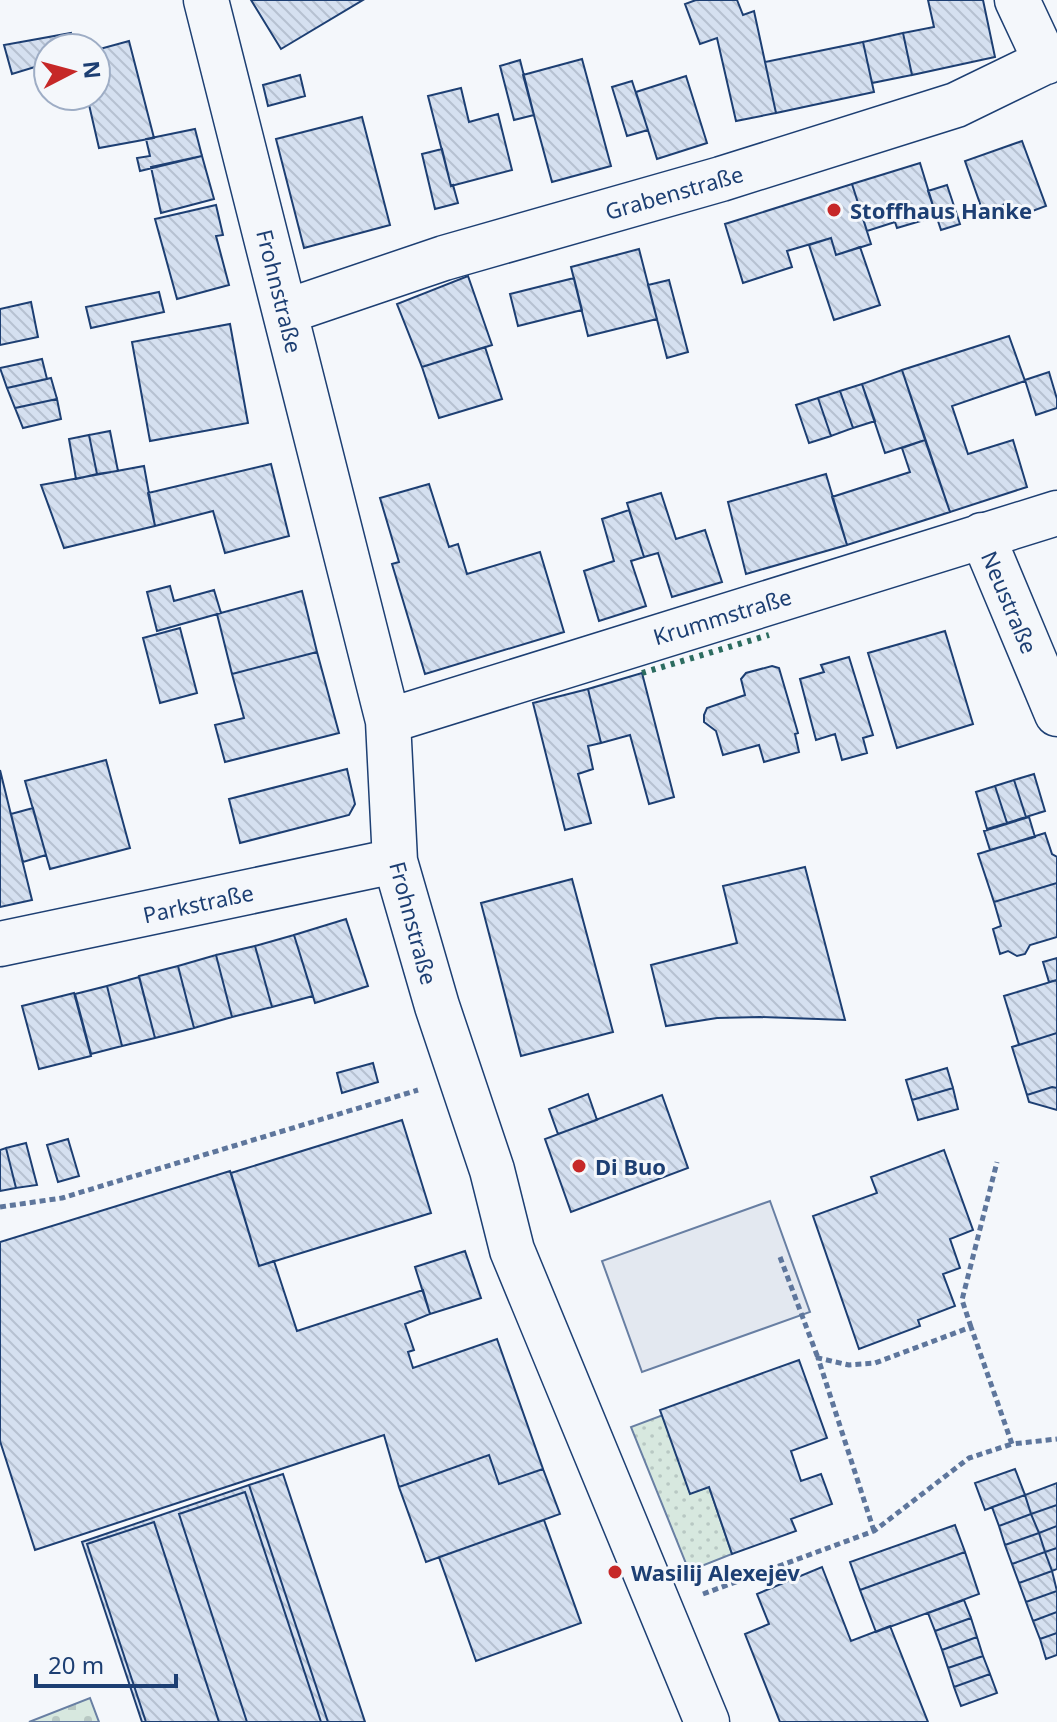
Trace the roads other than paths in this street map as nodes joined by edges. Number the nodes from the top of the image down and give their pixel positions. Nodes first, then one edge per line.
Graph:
1 (206, 0) edge
2 (1017, 0) edge
3 (1052, 59) edge
4 (285, 312) junction
5 (1057, 513) edge
6 (982, 535) junction
7 (1057, 714) edge
8 (388, 721) junction
9 (395, 861) junction
10 (0, 944) edge
11 (707, 1722) edge

1 - 4 street, Frohnstraße
2 - 3 street
3 - 4 street, Grabenstraße
4 - 8 street, Frohnstraße
5 - 6 street, Krummstraße
6 - 7 street, Neustraße
6 - 8 street, Krummstraße
8 - 9 street, Frohnstraße
9 - 10 street, Parkstraße
9 - 11 street, Frohnstraße

